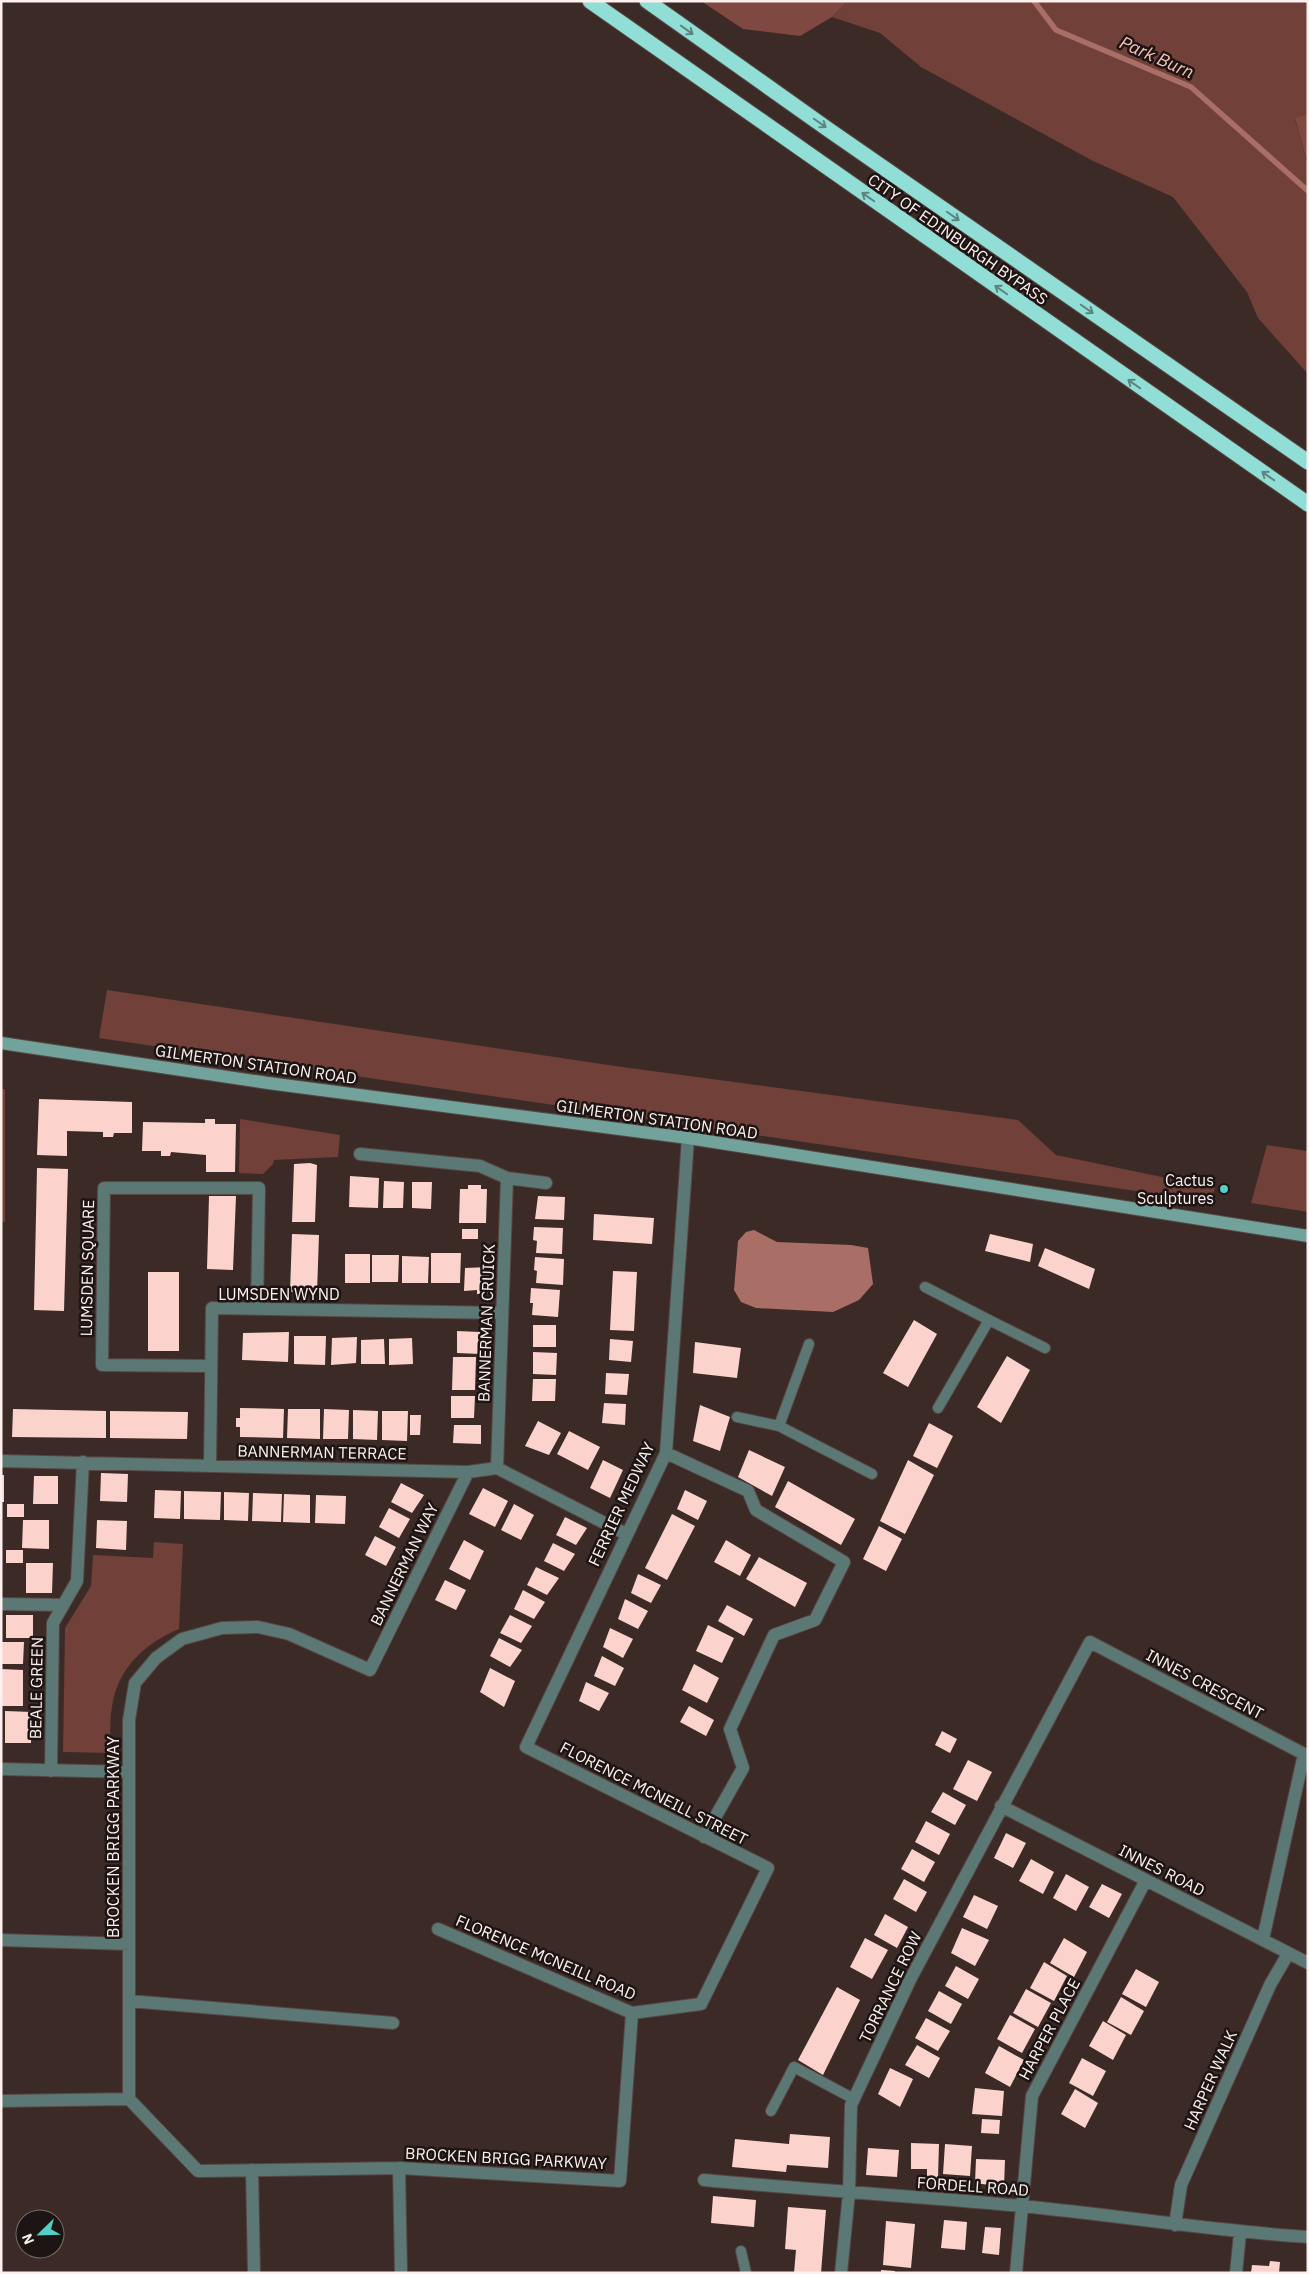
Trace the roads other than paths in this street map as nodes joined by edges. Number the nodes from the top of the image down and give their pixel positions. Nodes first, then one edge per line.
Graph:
1 (590, 1) edge
2 (647, 1) edge
3 (1308, 462) edge
4 (1308, 504) edge
5 (1, 1043) edge
6 (688, 1138) junction
7 (360, 1154) dead end
8 (507, 1178) junction
9 (546, 1183) dead end
10 (1308, 1236) edge
11 (925, 1286) dead end
12 (256, 1309) junction
13 (502, 1313) junction
14 (989, 1320) junction
15 (809, 1344) dead end
16 (1045, 1348) dead end
17 (211, 1366) junction
18 (938, 1408) dead end
19 (737, 1416) dead end
20 (779, 1426) junction
21 (666, 1452) junction
22 (1, 1460) edge
23 (83, 1462) junction
24 (210, 1466) junction
25 (497, 1468) junction
26 (468, 1472) junction
27 (872, 1474) dead end
28 (626, 1534) junction
29 (1, 1604) edge
30 (63, 1605) junction
31 (370, 1670) joint
32 (526, 1747) joint
33 (1, 1769) edge
34 (51, 1771) junction
35 (129, 1772) junction
36 (1001, 1806) junction
37 (704, 1837) junction
38 (768, 1868) joint
39 (1146, 1880) junction
40 (438, 1929) dead end
41 (1, 1940) edge
42 (1262, 1940) junction
43 (129, 1944) junction
44 (1288, 1954) junction
45 (1308, 1963) edge
46 (129, 2001) junction
47 (632, 2013) junction
48 (393, 2023) dead end
49 (129, 2099) junction
50 (854, 2099) junction
51 (1, 2101) edge
52 (771, 2111) dead end
53 (399, 2168) junction
54 (252, 2170) junction
55 (704, 2180) dead end
56 (849, 2193) junction
57 (1022, 2206) junction
58 (1175, 2224) junction
59 (1240, 2232) junction
60 (1308, 2237) edge
61 (741, 2251) dead end
62 (254, 2273) edge
63 (401, 2273) edge
64 (746, 2273) edge
65 (841, 2273) edge
66 (1016, 2273) edge
67 (1236, 2273) edge

4 -> 1 highway, CITY OF EDINBURGH BYPASS
2 -> 3 highway, CITY OF EDINBURGH BYPASS
5 - 6 street, GILMERTON STATION ROAD
6 - 10 street, GILMERTON STATION ROAD
6 - 21 street, FERRIER MEDWAY
7 - 8 street
8 - 9 street
8 - 13 street, BANNERMAN CRUICK
11 - 14 lane
12 - 13 street, LUMSDEN WYND
12 - 17 street, LUMSDEN WYND
12 - 17 street, LUMSDEN SQUARE
13 - 25 street, BANNERMAN CRUICK
14 - 16 lane
14 - 18 lane
15 - 20 lane
17 - 24 street, LUMSDEN WYND
19 - 20 lane
20 - 27 lane
21 - 28 street, FERRIER MEDWAY
21 - 37 street
22 - 23 street, BANNERMAN TERRACE
23 - 24 street, BANNERMAN TERRACE
23 - 30 street, BEALE GREEN
24 - 26 street, BANNERMAN TERRACE
25 - 26 street, BANNERMAN TERRACE
25 - 28 street
26 - 31 street, BANNERMAN WAY
28 - 32 street, FERRIER MEDWAY
29 - 30 street
30 - 34 street, BEALE GREEN
31 - 35 street, BROCKEN BRIGG PARKWAY
32 - 37 street, FLORENCE MCNEILL STREET
33 - 34 street
34 - 35 street
35 - 43 street, BROCKEN BRIGG PARKWAY
36 - 39 street, INNES ROAD
36 - 42 street, INNES CRESCENT
36 - 50 street, TORRANCE ROW
37 - 38 street, FLORENCE MCNEILL STREET
38 - 47 street, FLORENCE MCNEILL ROAD
39 - 42 street, INNES ROAD
39 - 57 street, HARPER PLACE
40 - 47 street, FLORENCE MCNEILL ROAD
41 - 43 street
42 - 44 street, INNES ROAD
43 - 46 street, BROCKEN BRIGG PARKWAY
44 - 45 street, INNES ROAD
44 - 58 street, HARPER WALK
46 - 48 street
46 - 49 street, BROCKEN BRIGG PARKWAY
47 - 53 street, BROCKEN BRIGG PARKWAY
49 - 51 street
49 - 54 street, BROCKEN BRIGG PARKWAY
50 - 52 lane
50 - 56 street, TORRANCE ROW
53 - 54 street, BROCKEN BRIGG PARKWAY
53 - 63 street
54 - 62 street
55 - 56 street, FORDELL ROAD
56 - 57 street, FORDELL ROAD
56 - 65 street, TORRANCE ROW
57 - 58 street, FORDELL ROAD
57 - 66 street, HARPER PLACE
58 - 59 street, FORDELL ROAD
59 - 60 street, FORDELL ROAD
59 - 67 street
61 - 64 lane

